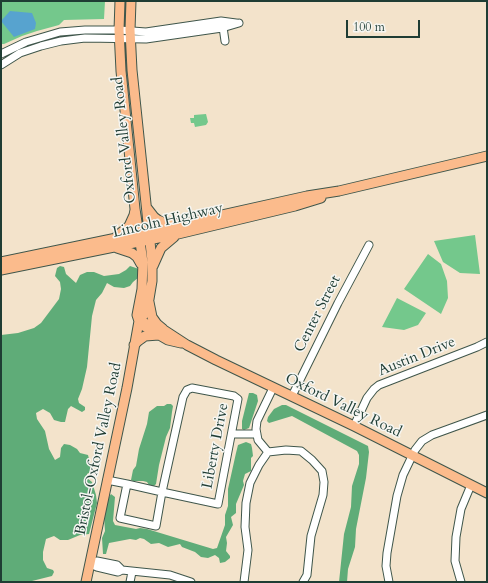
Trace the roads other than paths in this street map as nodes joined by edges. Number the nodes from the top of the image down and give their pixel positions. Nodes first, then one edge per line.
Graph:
1 (120, 1) edge
2 (131, 1) edge
3 (223, 28) junction
4 (119, 34) junction
5 (130, 34) junction
6 (225, 42) dead end
7 (1, 54) edge
8 (1, 65) edge
9 (487, 156) edge
10 (339, 191) junction
11 (146, 205) junction
12 (135, 208) junction
13 (183, 224) junction
14 (178, 234) junction
15 (144, 237) junction
16 (113, 243) junction
17 (369, 244) dead end
18 (1, 262) edge
19 (1, 270) edge
20 (147, 271) junction
21 (149, 299) junction
22 (139, 321) junction
23 (162, 332) junction
24 (487, 342) edge
25 (134, 346) junction
26 (273, 388) junction
27 (292, 396) junction
28 (487, 415) edge
29 (354, 426) junction
30 (232, 434) junction
31 (257, 434) junction
32 (268, 452) junction
33 (412, 455) junction
34 (107, 480) junction
35 (127, 484) junction
36 (471, 485) junction
37 (162, 492) junction
38 (487, 494) edge
39 (90, 564) junction
40 (132, 572) junction
41 (86, 582) edge
42 (130, 582) edge
43 (191, 582) edge
44 (244, 582) edge
45 (303, 582) edge
46 (389, 582) edge
47 (461, 582) edge

1 - 4 main road, Oxford Valley Road
2 - 5 main road, Oxford Valley Road
3 - 5 street
3 - 5 street
3 - 6 street
4 - 5 street
4 - 7 street
4 - 8 street
4 - 12 main road, Oxford Valley Road
5 - 11 main road, Oxford Valley Road
9 - 10 main road, Lincoln Highway
10 - 13 main road, Lincoln Highway
10 - 14 main road, Lincoln Highway
11 - 13 main road
11 - 15 main road, Oxford Valley Road
12 - 15 main road, Oxford Valley Road
12 - 16 main road
13 - 15 main road, Lincoln Highway
14 - 15 main road, Lincoln Highway
14 - 20 main road
15 - 16 main road, Lincoln Highway
15 - 20 main road, Oxford Valley Road
16 - 18 main road, Lincoln Highway
16 - 19 main road, Lincoln Highway
16 - 20 main road
17 - 27 street, Center Street
20 - 21 main road, Oxford Valley Road
20 - 22 main road, Oxford Valley Road
21 - 22 main road, Oxford Valley Road
21 - 23 main road
22 - 23 main road, Oxford Valley Road
22 - 25 main road, Bristol-Oxford Valley Road
23 - 25 main road
23 - 26 main road, Oxford Valley Road
24 - 29 street, Austin Drive
25 - 34 main road, Bristol-Oxford Valley Road
26 - 27 main road, Oxford Valley Road
26 - 31 street
27 - 29 main road, Oxford Valley Road
28 - 33 street
29 - 33 main road, Oxford Valley Road
30 - 31 street
30 - 37 street, Liberty Drive
30 - 37 street, Liberty Drive
31 - 32 street
32 - 44 street
32 - 45 street
33 - 36 main road, Oxford Valley Road
33 - 46 street
34 - 35 street, Liberty Drive
34 - 39 main road, Bristol-Oxford Valley Road
35 - 37 street, Liberty Drive
35 - 37 street
36 - 38 main road, Oxford Valley Road
36 - 47 street
39 - 40 street
39 - 41 main road, Bristol-Oxford Valley Road
40 - 42 street
40 - 43 street

